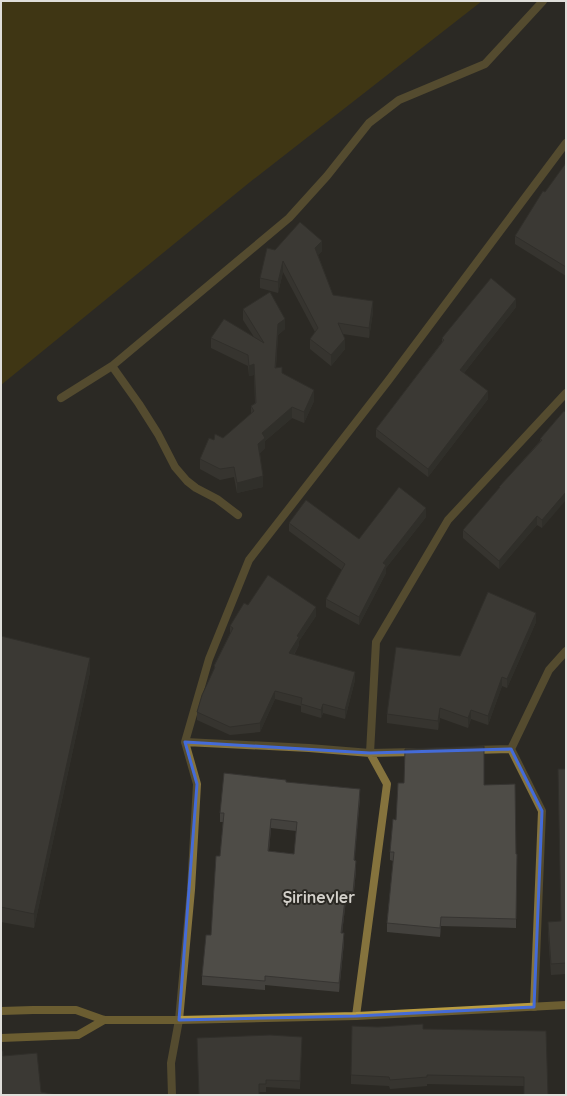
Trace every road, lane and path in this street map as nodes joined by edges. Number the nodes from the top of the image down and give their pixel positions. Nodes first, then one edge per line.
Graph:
1 (543, 1) edge
2 (566, 143) edge
3 (112, 366) junction
4 (566, 393) edge
5 (61, 398) dead end
6 (238, 515) dead end
7 (566, 650) edge
8 (185, 742) junction
9 (511, 749) junction
10 (464, 751) edge
11 (425, 752) edge
12 (370, 753) junction
13 (566, 1005) edge
14 (534, 1007) junction
15 (1, 1011) edge
16 (356, 1016) junction
17 (104, 1020) junction
18 (179, 1020) junction
19 (1, 1038) edge
20 (172, 1095) edge

1 - 3 street
2 - 8 street
3 - 5 street
3 - 6 street
4 - 12 street
7 - 9 street
8 - 12 street
8 - 18 street
9 - 10 street
9 - 14 street
11 - 12 street
12 - 16 street
13 - 14 street
14 - 16 street
15 - 17 street
16 - 18 street
17 - 18 street
17 - 19 street
18 - 20 street

